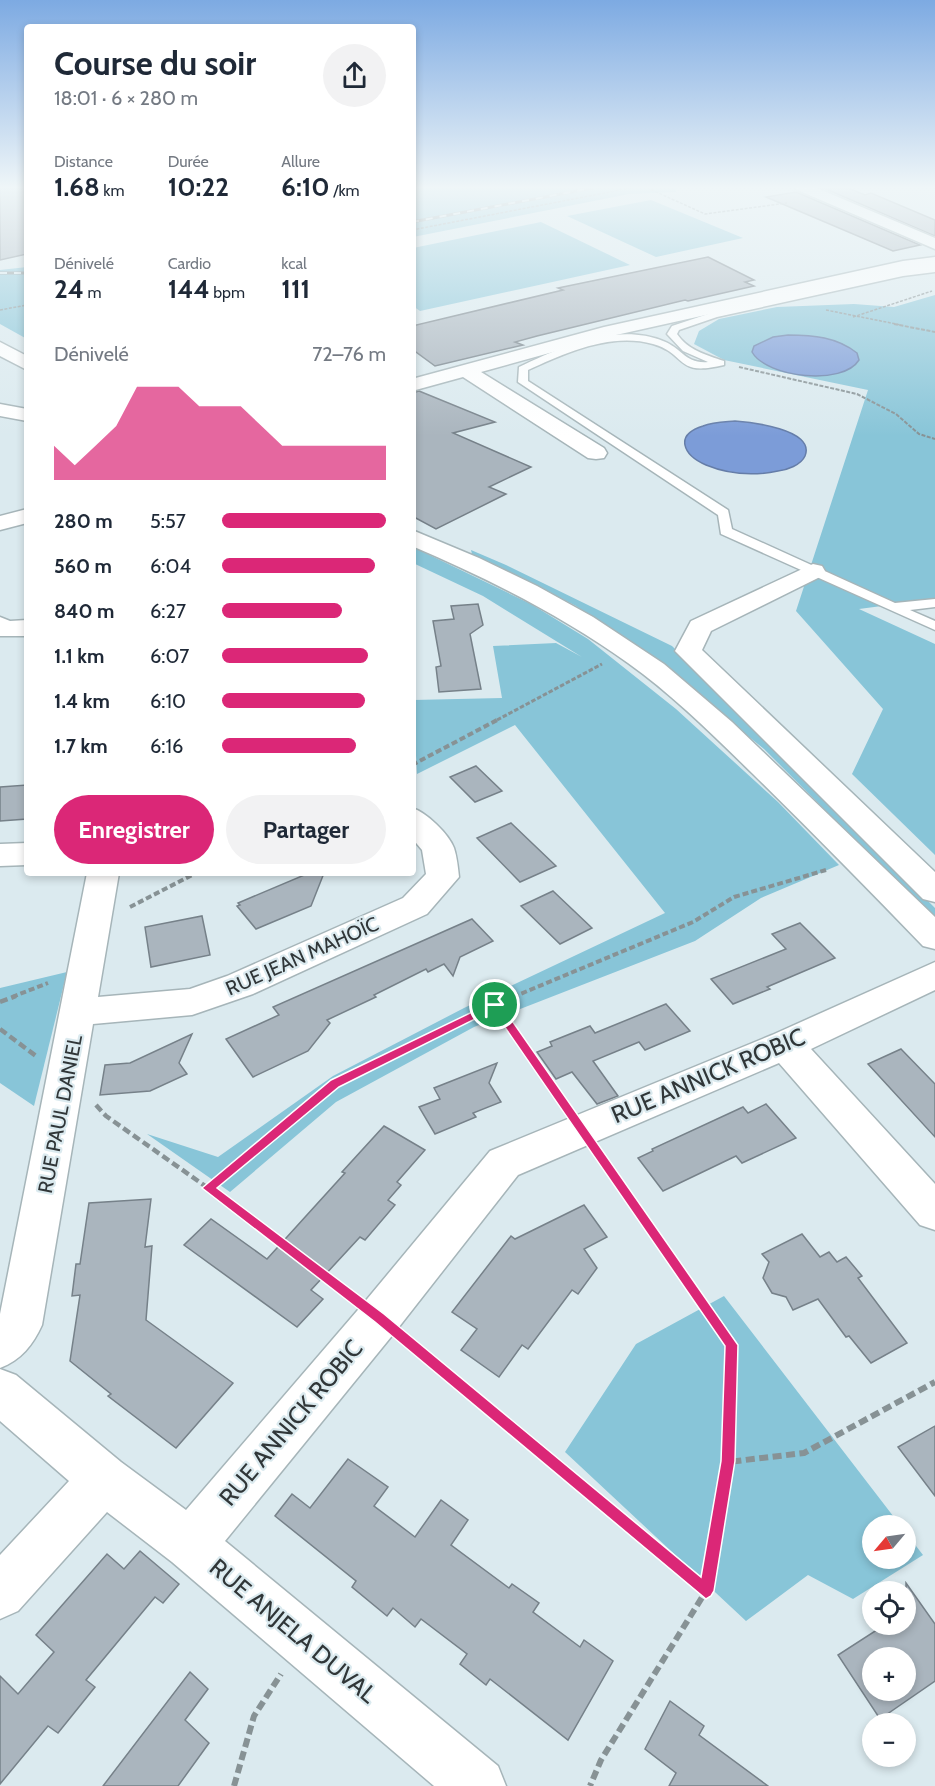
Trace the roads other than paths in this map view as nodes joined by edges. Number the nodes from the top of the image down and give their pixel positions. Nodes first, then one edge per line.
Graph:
1 (888, 269) edge
2 (932, 269) edge
3 (0, 348) edge
4 (24, 362) edge
5 (467, 371) junction
6 (416, 384) edge
7 (0, 410) edge
8 (24, 414) edge
9 (596, 453) dead end
10 (24, 517) edge
11 (0, 523) edge
12 (416, 539) edge
13 (813, 571) junction
14 (935, 603) edge
15 (893, 607) junction
16 (0, 625) edge
17 (935, 627) edge
18 (24, 628) edge
19 (416, 822) edge
20 (24, 854) edge
21 (0, 855) edge
22 (102, 876) edge
23 (935, 891) edge
24 (935, 937) edge
25 (935, 975) edge
26 (79, 1012) junction
27 (785, 1045) junction
28 (935, 1212) edge
29 (0, 1347) edge
30 (0, 1391) edge
31 (104, 1479) junction
32 (190, 1544) junction
33 (0, 1593) edge
34 (478, 1786) edge

1 - 5 street
2 - 13 lane
3 - 4 street
5 - 6 street
5 - 9 street
7 - 8 street
10 - 11 street
12 - 24 street
13 - 15 lane
13 - 23 street
14 - 15 lane
15 - 17 lane
16 - 18 street
19 - 26 street, RUE JEAN MAHOÏC
20 - 21 street
22 - 26 street, RUE PAUL DANIEL
25 - 27 street, RUE ANNICK ROBIC
26 - 29 street, RUE PAUL DANIEL
27 - 28 street
27 - 32 street, RUE ANNICK ROBIC
30 - 31 street, RUE ANJELA DUVAL
31 - 32 street, RUE ANJELA DUVAL
31 - 33 street
32 - 34 street, RUE ANJELA DUVAL

